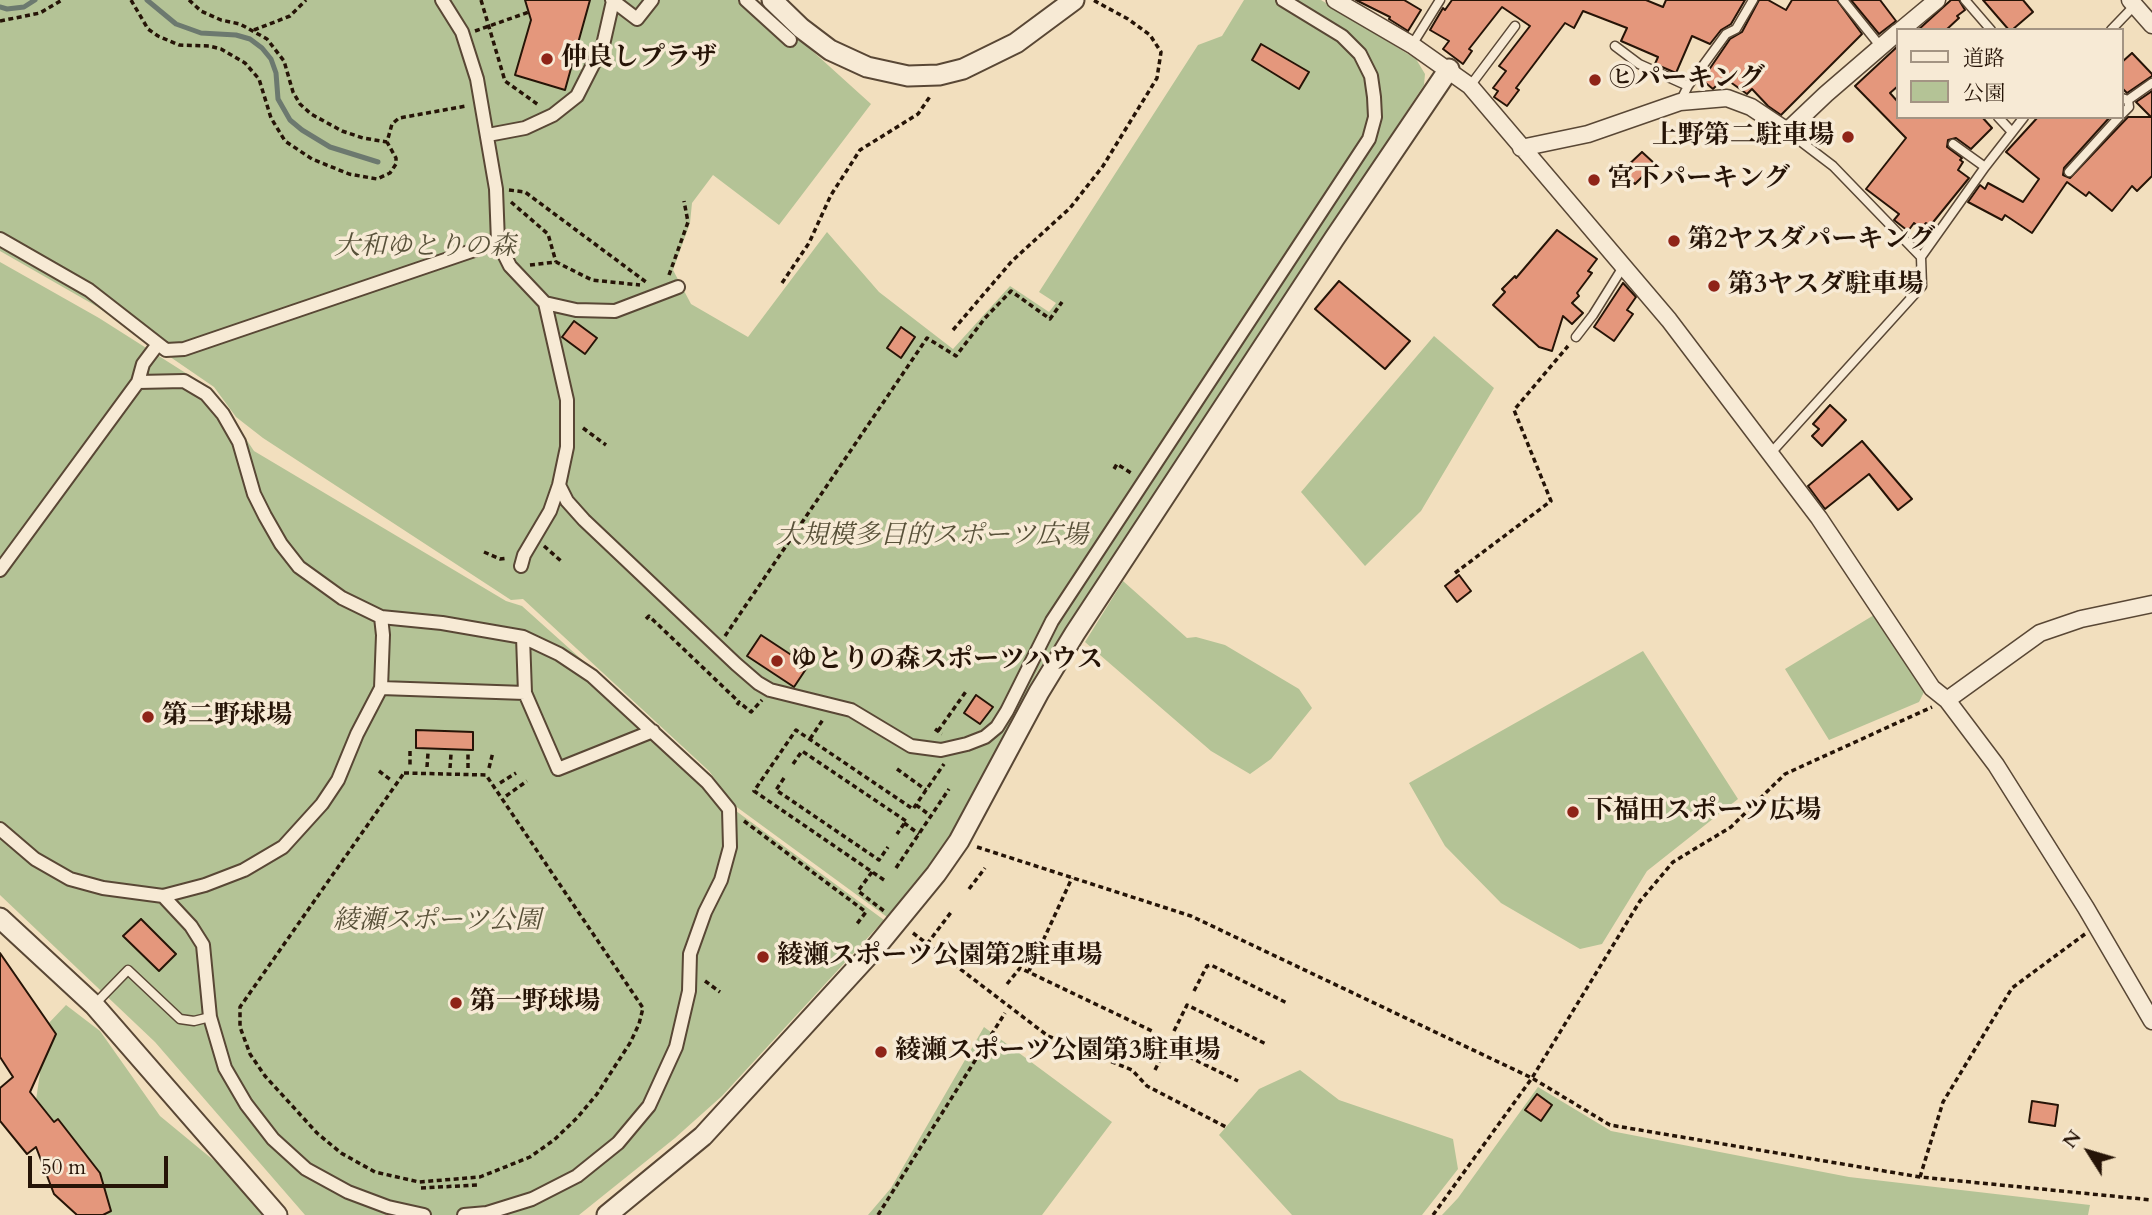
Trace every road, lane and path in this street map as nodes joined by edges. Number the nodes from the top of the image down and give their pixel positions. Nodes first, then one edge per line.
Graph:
1 (60, 0) edge
2 (131, 0) edge
3 (189, 0) edge
4 (306, 0) edge
5 (442, 0) edge
6 (481, 0) edge
7 (652, 0) edge
8 (746, 0) edge
9 (772, 0) edge
10 (1074, 0) edge
11 (1093, 0) edge
12 (1283, 0) edge
13 (1335, 0) edge
14 (1440, 0) edge
15 (1753, 0) edge
16 (1843, 0) edge
17 (1937, 0) edge
18 (1965, 0) edge
19 (613, 1) edge
20 (2138, 4) edge
21 (1354, 5) edge
22 (529, 12) dead end
23 (0, 20) edge
24 (2152, 25) edge
25 (489, 26) junction
26 (1515, 26) dead end
27 (1904, 28) edge
28 (1990, 28) edge
29 (2113, 28) edge
30 (254, 30) junction
31 (1896, 34) edge
32 (463, 35) junction
33 (790, 40) dead end
34 (1412, 45) junction
35 (1615, 46) dead end
36 (1881, 47) junction
37 (1449, 69) junction
38 (939, 75) junction
39 (2152, 83) edge
40 (1470, 86) junction
41 (1688, 86) junction
42 (2125, 99) edge
43 (1680, 102) junction
44 (482, 103) junction
45 (553, 115) junction
46 (2000, 119) edge
47 (2022, 119) edge
48 (2117, 119) edge
49 (1787, 131) junction
50 (2012, 132) junction
51 (488, 135) junction
52 (387, 142) junction
53 (1953, 144) dead end
54 (1521, 148) junction
55 (1985, 167) junction
56 (2069, 172) dead end
57 (496, 189) junction
58 (684, 201) dead end
59 (0, 239) edge
60 (498, 242) junction
61 (1921, 257) junction
62 (556, 262) junction
63 (510, 266) junction
64 (1623, 267) junction
65 (782, 283) dead end
66 (678, 287) joint
67 (1062, 302) dead end
68 (545, 303) junction
69 (953, 330) dead end
70 (1576, 337) joint
71 (158, 344) junction
72 (138, 382) junction
73 (567, 417) junction
74 (606, 445) dead end
75 (1770, 454) junction
76 (1114, 469) dead end
77 (1144, 483) junction
78 (559, 485) junction
79 (534, 538) junction
80 (484, 552) dead end
81 (523, 560) joint
82 (3, 561) edge
83 (561, 561) dead end
84 (1455, 573) dead end
85 (2152, 604) edge
86 (381, 617) junction
87 (646, 619) dead end
88 (523, 637) junction
89 (718, 646) junction
90 (381, 688) junction
91 (967, 690) dead end
92 (524, 693) junction
93 (1947, 700) junction
94 (759, 703) dead end
95 (820, 723) dead end
96 (938, 731) dead end
97 (653, 732) junction
98 (810, 739) junction
99 (956, 746) junction
100 (410, 751) dead end
101 (493, 752) dead end
102 (428, 753) dead end
103 (451, 754) dead end
104 (468, 754) dead end
105 (793, 764) dead end
106 (410, 766) dead end
107 (427, 767) dead end
108 (450, 768) dead end
109 (468, 768) dead end
110 (489, 768) dead end
111 (897, 769) dead end
112 (379, 771) dead end
113 (516, 772) dead end
114 (784, 778) dead end
115 (392, 781) dead end
116 (527, 781) dead end
117 (500, 783) dead end
118 (949, 789) dead end
119 (926, 790) junction
120 (389, 792) joint
121 (506, 796) dead end
122 (916, 805) junction
123 (729, 809) junction
124 (931, 816) junction
125 (904, 823) junction
126 (0, 829) edge
127 (897, 834) dead end
128 (919, 834) junction
129 (959, 841) junction
130 (888, 847) dead end
131 (896, 868) dead end
132 (985, 868) dead end
133 (872, 872) junction
134 (1072, 878) junction
135 (884, 880) dead end
136 (969, 890) dead end
137 (163, 896) junction
138 (952, 911) dead end
139 (0, 918) edge
140 (897, 921) junction
141 (856, 925) dead end
142 (2096, 926) junction
143 (927, 944) junction
144 (1029, 972) junction
145 (1007, 984) dead end
146 (1194, 991) dead end
147 (1287, 1003) dead end
148 (94, 1005) junction
149 (1005, 1013) dead end
150 (210, 1017) junction
151 (2152, 1021) edge
152 (1152, 1031) dead end
153 (1174, 1031) dead end
154 (1266, 1044) dead end
155 (1155, 1070) dead end
156 (1532, 1078) junction
157 (1238, 1081) dead end
158 (1226, 1127) dead end
159 (1920, 1177) junction
160 (477, 1185) dead end
161 (421, 1188) dead end
162 (2152, 1200) edge
163 (276, 1215) edge
164 (424, 1215) edge
165 (464, 1215) edge
166 (607, 1215) edge
167 (878, 1215) edge
168 (1433, 1215) edge

1 - 23 path
2 - 52 path
3 - 30 path
4 - 30 path
5 - 32 street
6 - 25 path
7 - 19 street
8 - 33 street
9 - 38 street
10 - 38 street
11 - 69 path
12 - 77 street
13 - 21 street
14 - 34 lane
15 - 41 lane
16 - 36 lane
17 - 27 street
18 - 28 lane
19 - 45 street
20 - 24 street
20 - 29 lane
21 - 34 street
22 - 25 path
25 - 32 path
25 - 45 path
26 - 40 lane
30 - 52 path
31 - 36 street
32 - 44 street
34 - 37 street
35 - 41 lane
36 - 49 street
37 - 40 street
37 - 129 street
38 - 65 path
39 - 42 lane
40 - 54 street
41 - 43 lane
43 - 49 street
43 - 54 street
44 - 51 street
44 - 52 path
45 - 51 street
46 - 50 lane
47 - 50 lane
48 - 56 lane
49 - 61 lane
50 - 55 lane
51 - 57 street
53 - 55 lane
54 - 64 street
55 - 61 lane
57 - 60 street
57 - 62 path
57 - 62 path
58 - 66 path
59 - 71 street
60 - 63 street
60 - 71 street
61 - 75 lane
62 - 63 path
63 - 68 street
64 - 70 lane
64 - 75 street
66 - 68 street
67 - 89 path
68 - 73 street
70 - 84 path
71 - 72 street
72 - 82 street
72 - 86 street
73 - 74 path
73 - 78 street
75 - 93 street
76 - 77 path
77 - 99 street
78 - 79 street
78 - 89 street
79 - 81 street
79 - 83 path
80 - 81 path
85 - 93 street
86 - 88 street
86 - 90 street
87 - 94 path
88 - 92 street
88 - 97 street
89 - 99 street
90 - 92 street
90 - 137 street
91 - 96 path
92 - 97 street
93 - 142 street
93 - 156 path
95 - 98 path
97 - 123 street
98 - 122 path
98 - 133 path
99 - 119 path
100 - 106 path
101 - 110 path
102 - 107 path
103 - 108 path
104 - 109 path
105 - 125 path
111 - 119 path
112 - 115 path
113 - 117 path
114 - 130 path
116 - 121 path
118 - 124 path
119 - 122 path
120 - 120 path
122 - 124 path
123 - 141 path
123 - 165 street
124 - 128 path
125 - 127 path
125 - 128 path
126 - 137 street
128 - 131 path
129 - 134 path
129 - 140 street
132 - 136 path
133 - 135 path
133 - 140 path
134 - 144 path
134 - 156 path
137 - 150 street
138 - 143 path
139 - 148 street
140 - 143 path
140 - 166 street
142 - 151 street
142 - 159 path
143 - 158 path
144 - 145 path
144 - 152 path
146 - 147 path
148 - 150 lane
148 - 163 street
149 - 167 path
150 - 164 street
153 - 154 path
155 - 157 path
156 - 159 path
156 - 168 path
159 - 162 path
160 - 161 path

